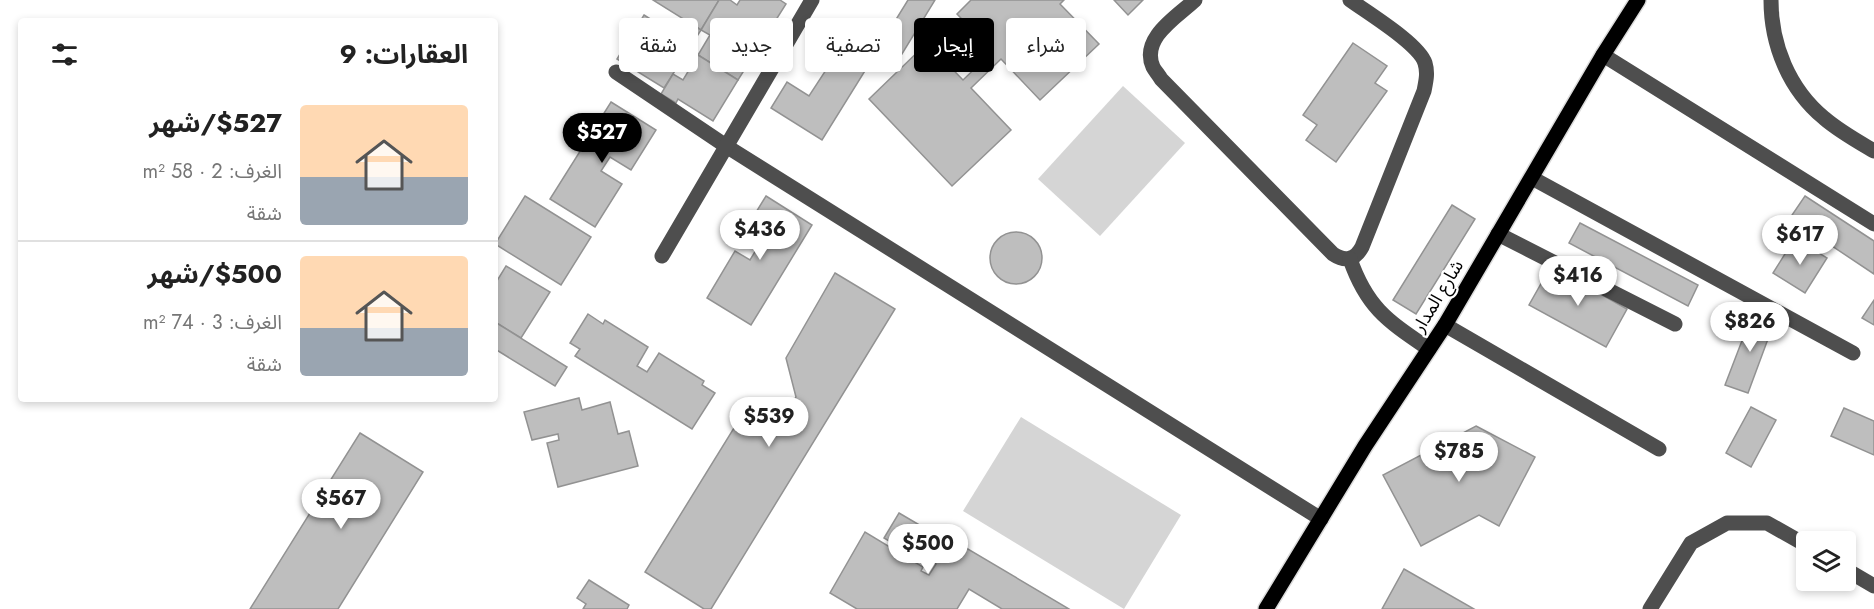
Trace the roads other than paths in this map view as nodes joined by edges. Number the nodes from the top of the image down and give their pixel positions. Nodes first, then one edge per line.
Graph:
1 (812, 0) edge
2 (1196, 0) edge
3 (1350, 0) edge
4 (1638, 0) edge
5 (1771, 0) edge
6 (1603, 55) junction
7 (616, 72) dead end
8 (726, 146) junction
9 (1874, 151) edge
10 (1532, 178) junction
11 (1874, 224) edge
12 (1498, 234) junction
13 (662, 256) dead end
14 (1350, 259) junction
15 (1676, 324) dead end
16 (1445, 325) junction
17 (1429, 349) junction
18 (1853, 353) dead end
19 (1659, 449) dead end
20 (1321, 519) junction
21 (1796, 539) edge
22 (1856, 575) edge
23 (1874, 586) edge
24 (1266, 609) edge
25 (1650, 609) edge

1 - 8 street
2 - 14 street
3 - 14 street
4 - 6 main road, شارع المدار
5 - 9 street
6 - 10 main road, شارع المدار
6 - 11 street
7 - 8 street
8 - 13 street
8 - 20 street
10 - 12 main road, شارع المدار
10 - 18 street
12 - 15 street
12 - 16 main road, شارع المدار
14 - 17 street
16 - 17 main road, شارع المدار
16 - 19 street
17 - 20 main road, شارع المدار
20 - 24 main road, شارع المدار
21 - 25 street
22 - 23 street

